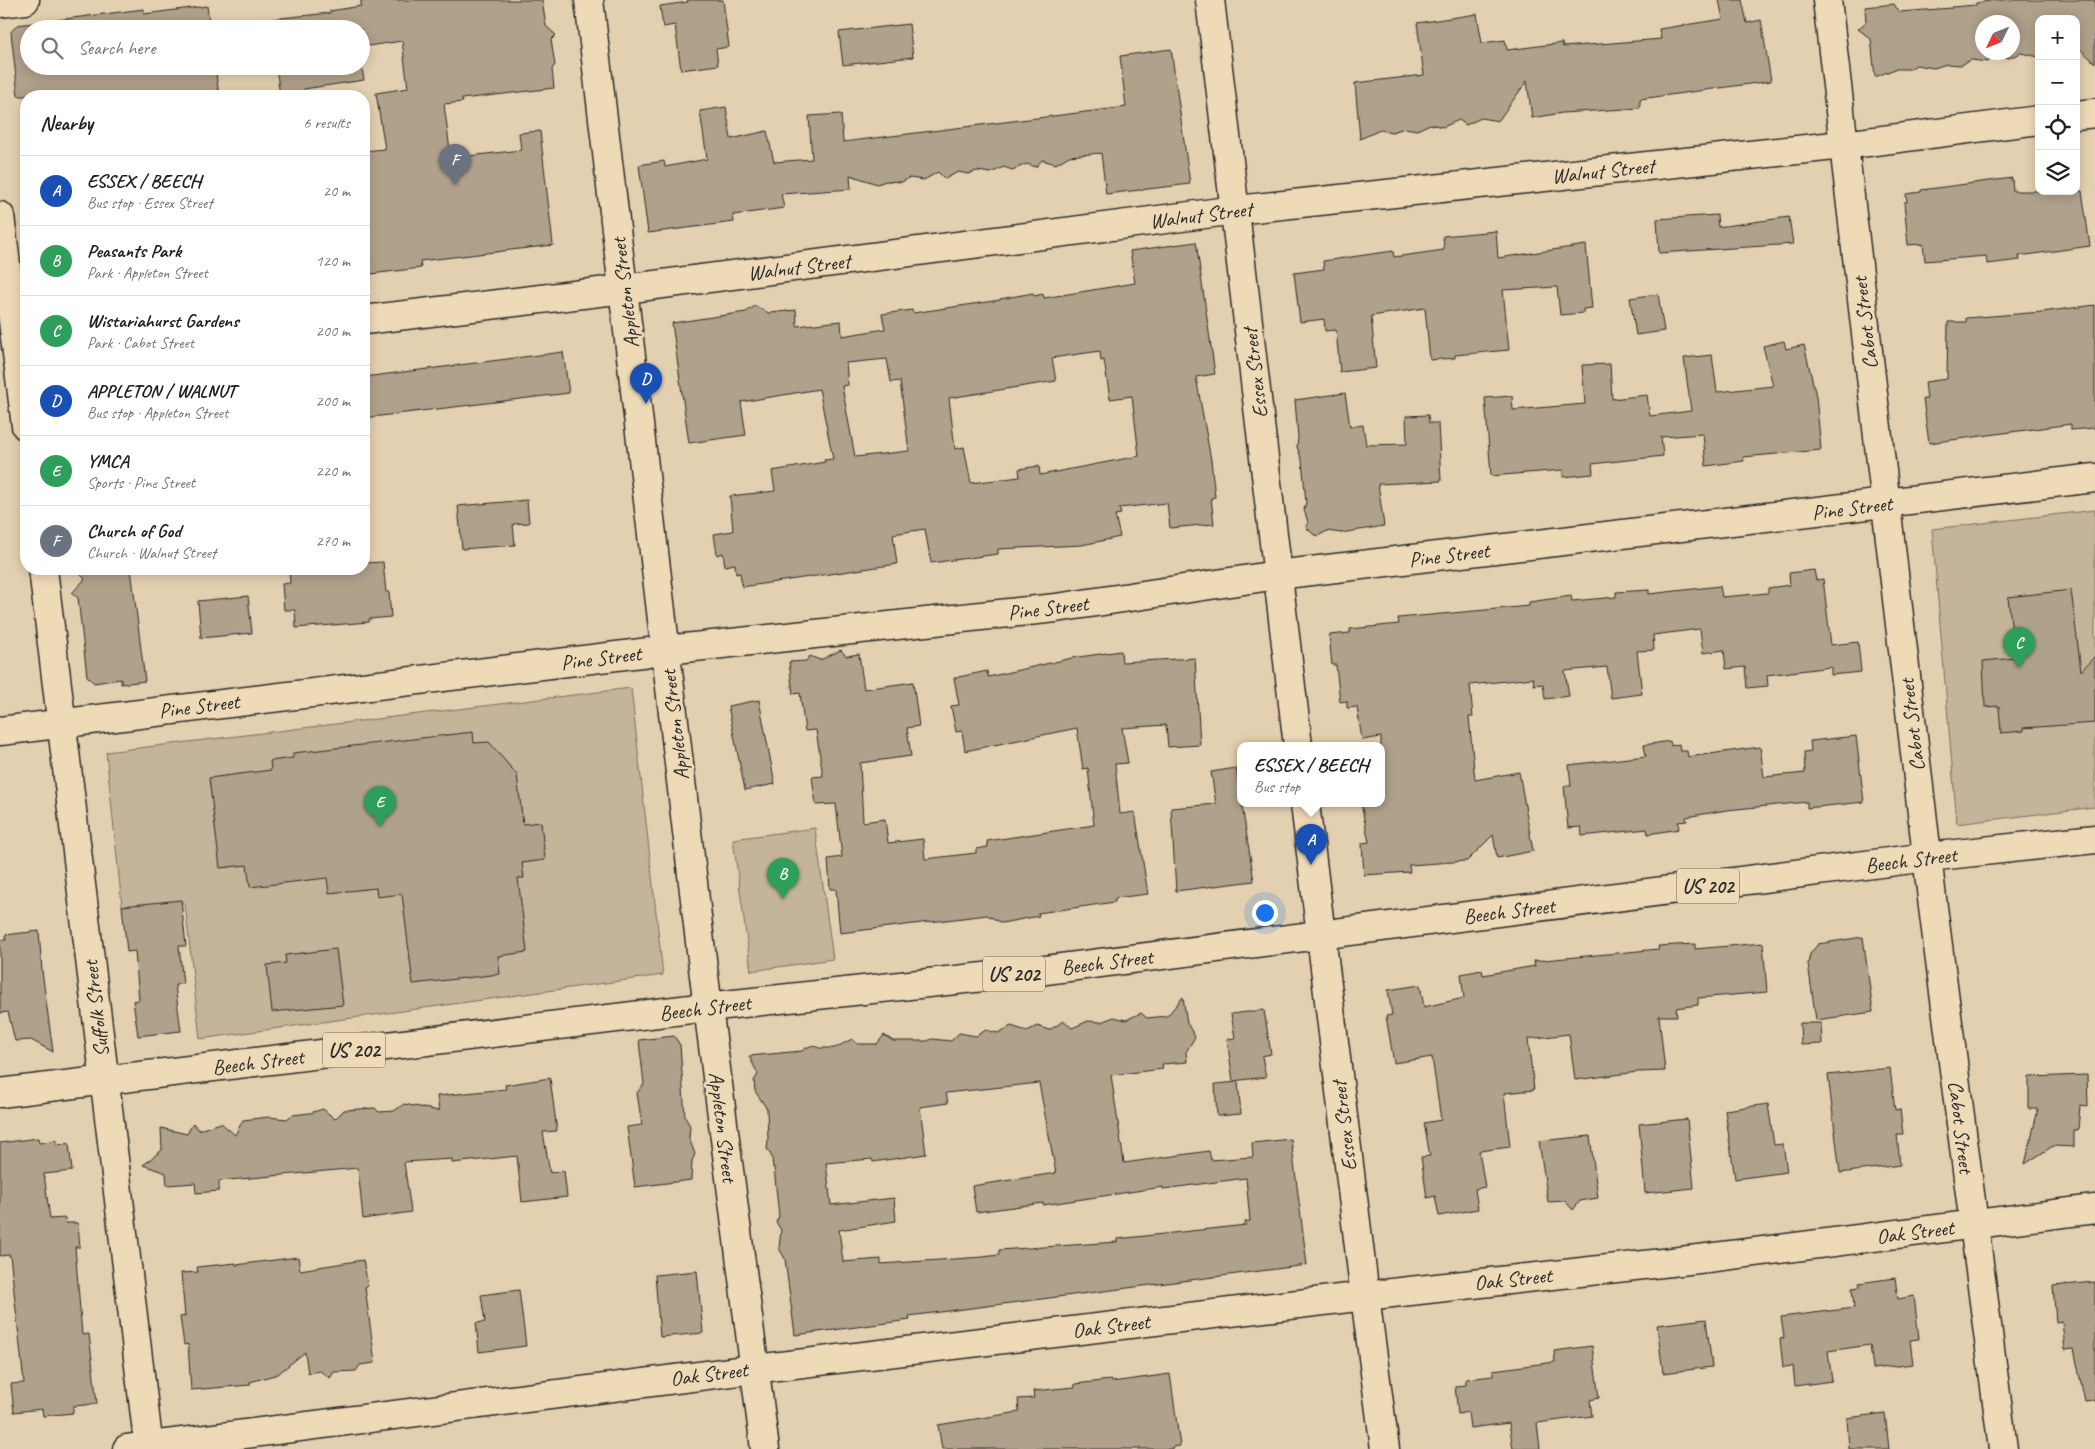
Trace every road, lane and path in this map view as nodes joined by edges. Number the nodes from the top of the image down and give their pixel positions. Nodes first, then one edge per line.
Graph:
1 (25, 0) edge
2 (589, 0) edge
3 (1210, 0) edge
4 (1827, 0) edge
5 (0, 3) edge
6 (2095, 113) edge
7 (2080, 115) edge
8 (2035, 121) edge
9 (1844, 145) junction
10 (1236, 210) junction
11 (0, 216) edge
12 (624, 289) junction
13 (370, 319) edge
14 (15, 362) edge
15 (20, 391) edge
16 (2095, 478) edge
17 (1887, 504) junction
18 (44, 575) edge
19 (1277, 575) junction
20 (666, 650) junction
21 (61, 723) junction
22 (0, 731) edge
23 (1298, 742) edge
24 (1305, 807) edge
25 (2095, 839) edge
26 (1928, 857) junction
27 (1321, 934) junction
28 (707, 1007) junction
29 (105, 1081) junction
30 (0, 1094) edge
31 (2095, 1209) edge
32 (1974, 1225) junction
33 (1364, 1296) junction
34 (754, 1368) junction
35 (142, 1448) edge
36 (765, 1449) edge
37 (1385, 1449) edge
38 (2003, 1449) edge

1 - 5 street
2 - 12 street, Appleton Street
3 - 10 street, Essex Street
4 - 9 street, Cabot Street
6 - 7 street
8 - 9 street, Walnut Street
9 - 10 street, Walnut Street
9 - 17 street, Cabot Street
10 - 12 street, Walnut Street
10 - 19 street, Essex Street
11 - 14 street
12 - 13 street, Walnut Street
12 - 20 street, Appleton Street
14 - 15 street
16 - 17 street, Pine Street
17 - 19 street, Pine Street
17 - 26 street, Cabot Street
18 - 21 street, Suffolk Street
19 - 20 street, Pine Street
19 - 23 street, Essex Street
20 - 21 street, Pine Street
20 - 28 street, Appleton Street
21 - 22 street, Pine Street
21 - 29 street, Suffolk Street
24 - 27 street, Essex Street
25 - 26 street, Beech Street / US 202
26 - 27 street, Beech Street / US 202
26 - 32 street, Cabot Street
27 - 28 street, Beech Street / US 202
27 - 33 street, Essex Street
28 - 29 street, Beech Street / US 202
28 - 34 street, Appleton Street
29 - 30 street, Beech Street / US 202
29 - 35 street, Suffolk Street
31 - 32 street, Oak Street
32 - 33 street, Oak Street
32 - 38 street, Cabot Street
33 - 34 street, Oak Street
33 - 37 street, Essex Street
34 - 35 street, Oak Street
34 - 36 street, Appleton Street

